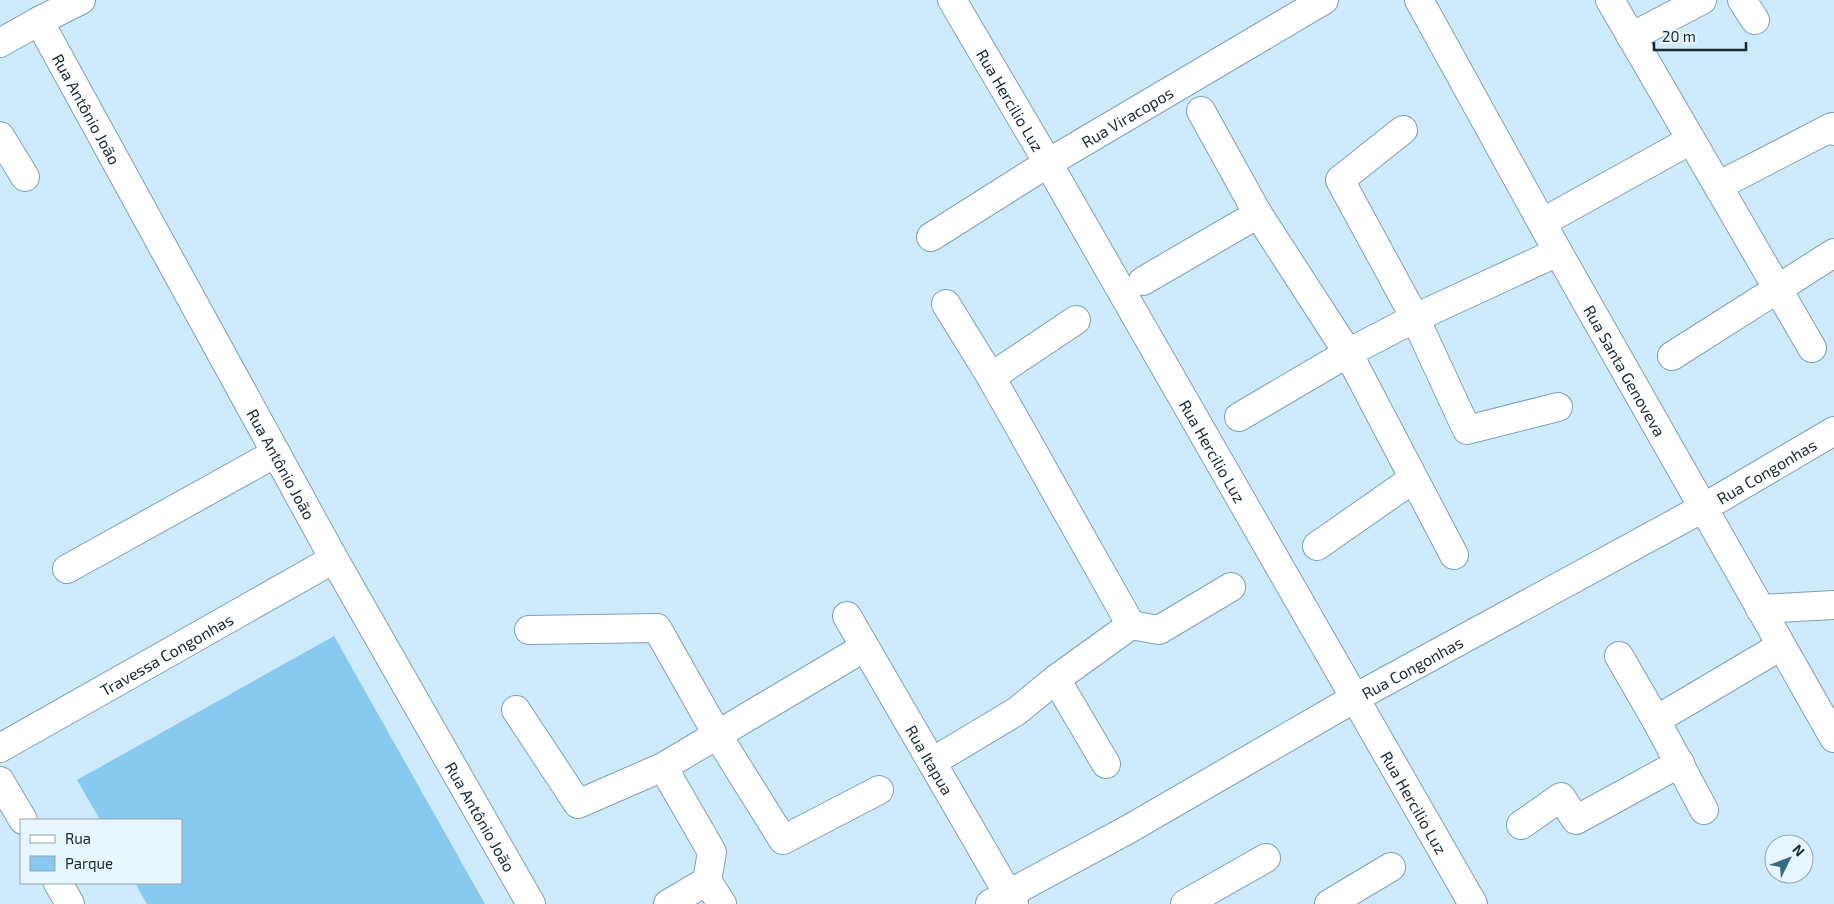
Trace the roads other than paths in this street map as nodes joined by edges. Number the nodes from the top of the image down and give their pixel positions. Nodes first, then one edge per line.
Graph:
1 (80, 0) edge
2 (952, 0) edge
3 (1324, 0) edge
4 (1419, 0) edge
5 (1610, 0) edge
6 (1702, 0) edge
7 (39, 21) junction
8 (1631, 37) junction
9 (0, 43) edge
10 (1201, 111) dead end
11 (1403, 130) dead end
12 (1834, 131) edge
13 (0, 136) edge
14 (1691, 140) junction
15 (1048, 163) junction
16 (25, 176) dead end
17 (1718, 186) junction
18 (1258, 214) junction
19 (1543, 222) junction
20 (931, 237) dead end
21 (1558, 252) junction
22 (1834, 253) edge
23 (1143, 281) dead end
24 (1778, 289) junction
25 (946, 304) dead end
26 (1415, 318) junction
27 (1076, 320) dead end
28 (1812, 348) dead end
29 (1348, 354) junction
30 (1672, 356) dead end
31 (991, 377) junction
32 (1558, 407) dead end
33 (1239, 417) dead end
34 (1834, 431) edge
35 (276, 454) junction
36 (1413, 479) junction
37 (1703, 508) junction
38 (1317, 546) dead end
39 (1454, 555) dead end
40 (334, 559) junction
41 (67, 569) dead end
42 (1231, 586) dead end
43 (1834, 605) edge
44 (1760, 609) junction
45 (847, 616) dead end
46 (1130, 625) junction
47 (529, 630) dead end
48 (1781, 646) junction
49 (865, 647) junction
50 (1619, 656) dead end
51 (1056, 679) junction
52 (1355, 698) junction
53 (516, 710) dead end
54 (1656, 720) junction
55 (718, 736) junction
56 (1834, 738) edge
57 (0, 748) edge
58 (932, 762) junction
59 (1680, 763) junction
60 (1106, 764) dead end
61 (663, 767) junction
62 (0, 781) edge
63 (879, 790) dead end
64 (1704, 810) dead end
65 (21, 819) edge
66 (1521, 825) dead end
67 (1266, 858) dead end
68 (1391, 866) dead end
69 (706, 882) junction
70 (59, 884) edge
71 (1004, 901) edge
72 (70, 904) edge
73 (531, 904) edge
74 (668, 904) edge
75 (722, 904) edge
76 (1185, 904) edge
77 (1328, 904) edge
78 (1473, 904) edge

1 - 7 street
2 - 15 street, Rua Hercilio Luz
3 - 15 street, Rua Viracopos
4 - 19 street, Rua Santa Genoveva
5 - 8 street
6 - 8 street
7 - 9 street
7 - 35 street, Rua Antônio João
8 - 14 street
10 - 18 street
11 - 26 street
12 - 17 street
13 - 16 street
14 - 17 street
14 - 19 street
15 - 20 street, Rua Viracopos
15 - 52 street, Rua Hercilio Luz
17 - 24 street
18 - 23 street
18 - 29 street
19 - 21 street, Rua Santa Genoveva
21 - 26 street
21 - 37 street, Rua Santa Genoveva
22 - 24 street
24 - 28 street
24 - 30 street
25 - 31 street
26 - 29 street
26 - 32 street
27 - 31 street
29 - 33 street
29 - 36 street
31 - 46 street
34 - 37 street, Rua Congonhas
35 - 40 street, Rua Antônio João
35 - 41 street
36 - 38 street
36 - 39 street
37 - 44 street, Rua Santa Genoveva
37 - 52 street, Rua Congonhas
40 - 57 street, Travessa Congonhas
40 - 73 street, Rua Antônio João
42 - 46 street
43 - 44 street
44 - 48 street, Rua Santa Genoveva
45 - 49 street, Rua Itapua
46 - 51 street
47 - 55 street
48 - 54 street
48 - 56 street, Rua Santa Genoveva
49 - 55 street
49 - 58 street, Rua Itapua
50 - 54 street
51 - 58 street
51 - 60 street
52 - 71 street, Rua Congonhas
52 - 78 street, Rua Hercilio Luz
53 - 61 street
54 - 59 street
55 - 61 street
55 - 63 street
58 - 71 street, Rua Itapua
59 - 64 street
59 - 66 street
61 - 69 street
62 - 65 street
67 - 76 street
68 - 77 street
69 - 74 street
69 - 75 street
70 - 72 street

